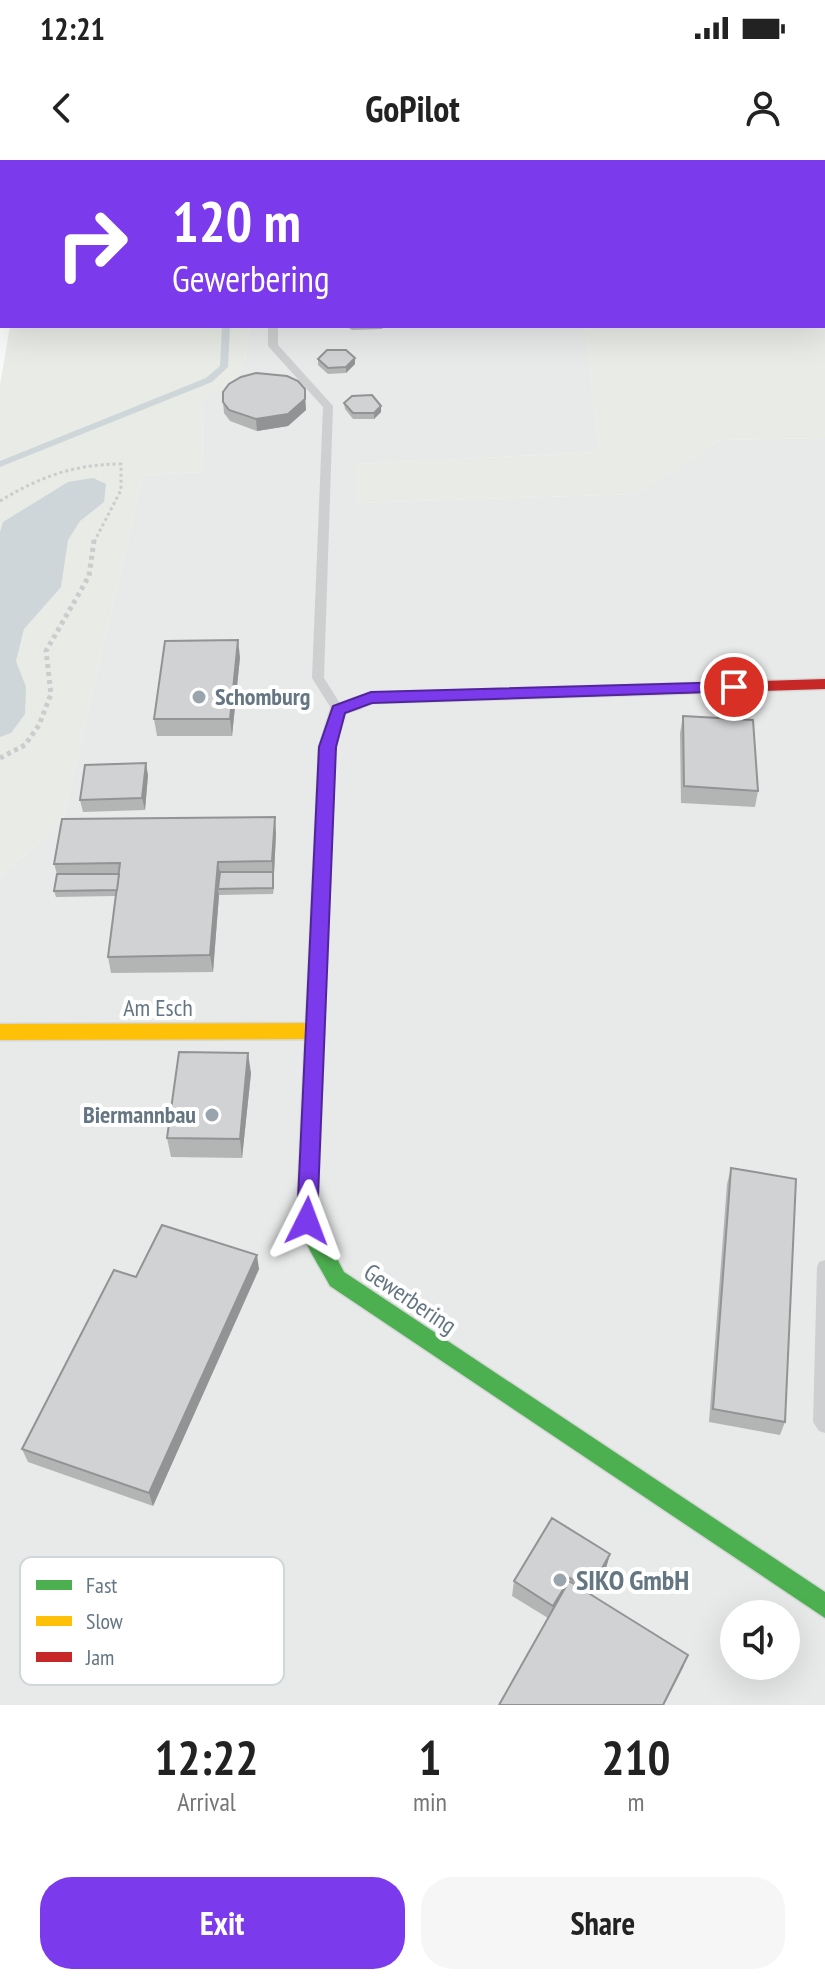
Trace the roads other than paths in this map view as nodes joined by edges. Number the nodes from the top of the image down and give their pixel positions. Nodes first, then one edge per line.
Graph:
1 (273, 328) edge
2 (825, 684) edge
3 (338, 710) junction
4 (316, 1031) junction
5 (0, 1032) edge
6 (825, 1267) edge
7 (825, 1425) edge
8 (825, 1606) edge

1 - 3 lane
2 - 3 street
3 - 4 street, Gewerbering
4 - 5 street, Am Esch
4 - 8 street, Gewerbering
6 - 7 lane

